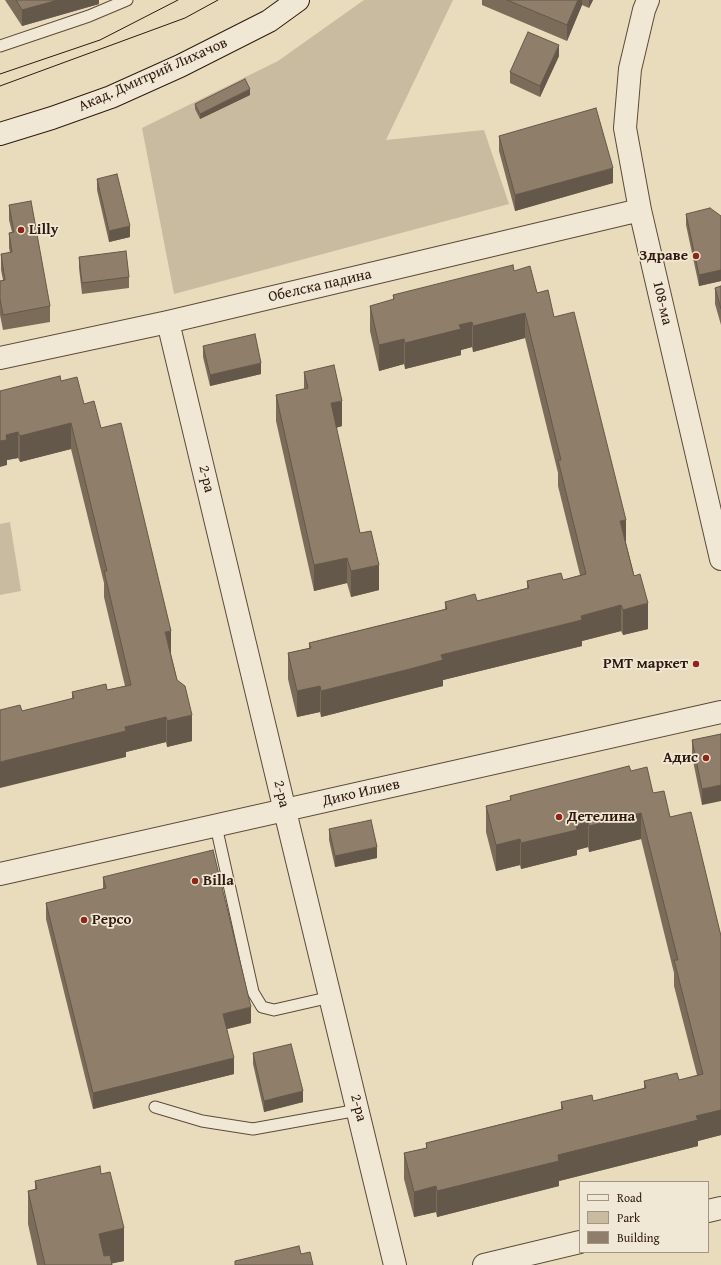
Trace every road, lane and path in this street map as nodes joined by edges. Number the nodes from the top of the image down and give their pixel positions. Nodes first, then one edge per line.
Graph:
1 (125, 0) edge
2 (298, 0) edge
3 (648, 0) edge
4 (0, 46) edge
5 (0, 134) edge
6 (640, 210) junction
7 (168, 322) junction
8 (0, 358) edge
9 (721, 559) edge
10 (721, 712) edge
11 (285, 811) junction
12 (216, 826) junction
13 (0, 880) edge
14 (331, 997) junction
15 (155, 1107) dead end
16 (358, 1110) junction
17 (721, 1208) edge
18 (709, 1211) edge
19 (579, 1242) edge
20 (396, 1265) edge
21 (484, 1265) edge

1 - 4 lane
2 - 5 street, Акад. Дмитрий Лихачов
3 - 6 street, 108-ма
6 - 7 street, Обелска падина
6 - 9 street, 108-ма
7 - 8 street, Обелска падина
7 - 11 street, 2-ра
10 - 11 street, Дико Илиев
11 - 12 street, Дико Илиев
11 - 14 street, 2-ра
12 - 13 street, Дико Илиев
12 - 14 lane
14 - 16 street, 2-ра
15 - 16 lane
16 - 20 street, 2-ра
17 - 18 street
19 - 21 street

